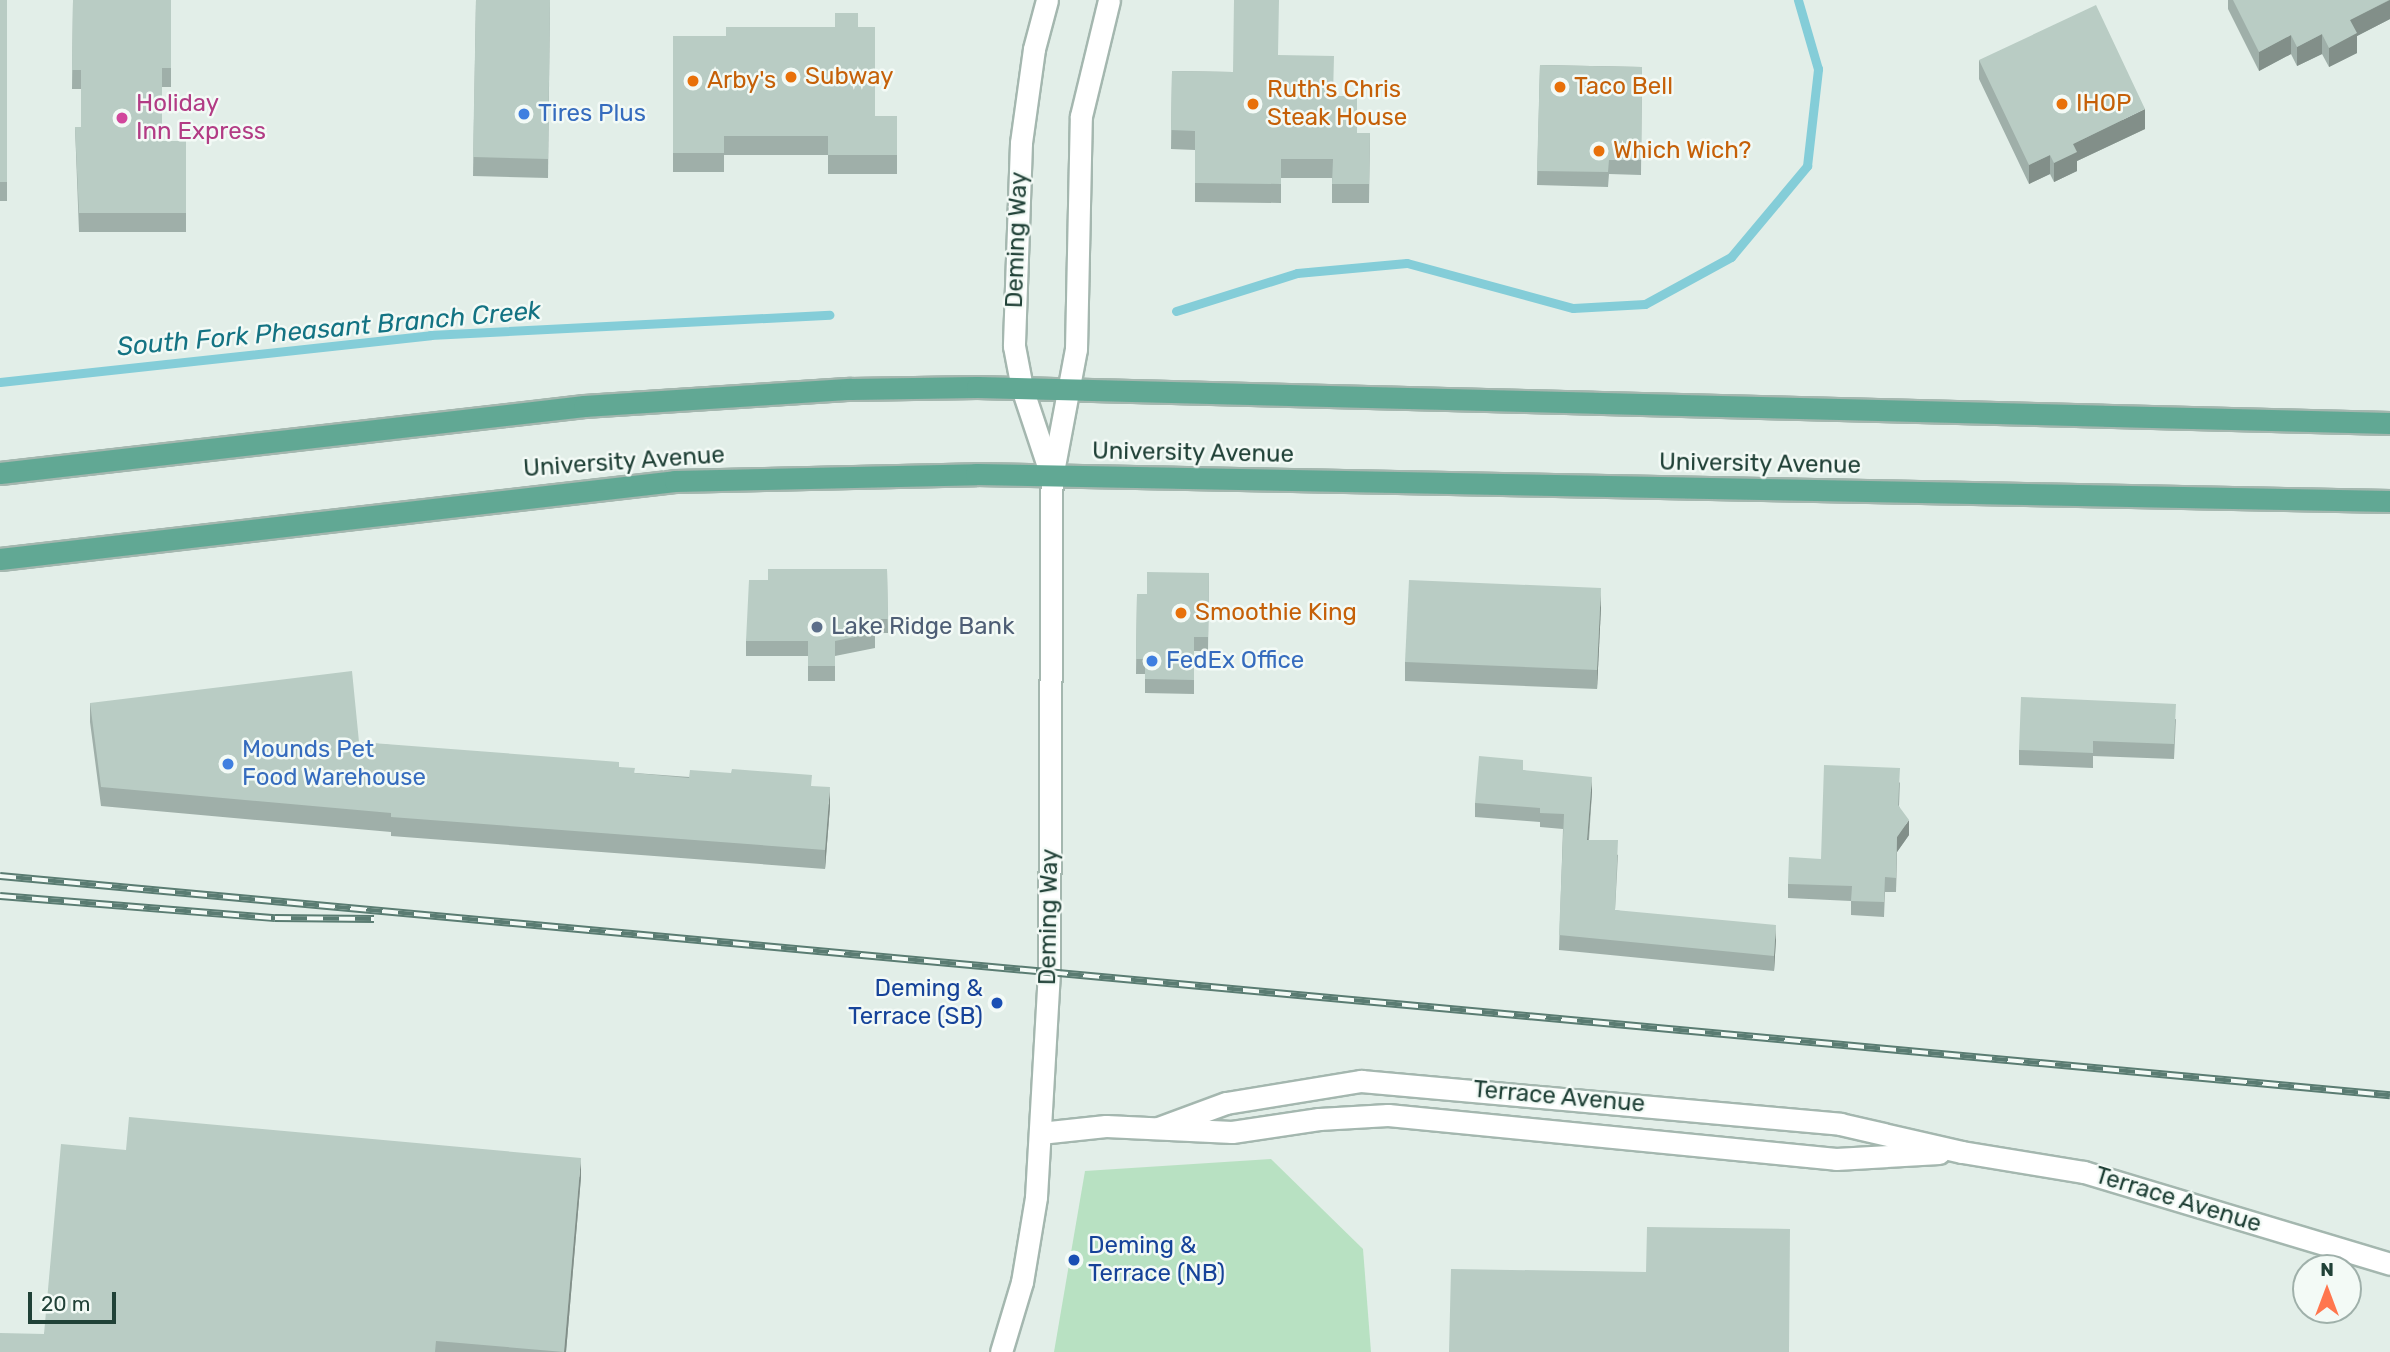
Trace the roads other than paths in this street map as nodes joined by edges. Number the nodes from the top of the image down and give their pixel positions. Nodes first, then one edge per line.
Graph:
1 (1048, 0) edge
2 (1109, 0) edge
3 (1022, 388) junction
4 (1068, 390) junction
5 (2390, 423) edge
6 (0, 473) edge
7 (1052, 477) junction
8 (2390, 501) edge
9 (0, 559) edge
10 (1158, 1128) junction
11 (1040, 1133) junction
12 (1962, 1152) junction
13 (2390, 1264) edge
14 (1001, 1352) edge

1 - 3 street, Deming Way
2 - 4 street, Deming Way
3 - 4 main road
3 - 6 main road
3 - 7 street, Deming Way
4 - 5 main road
4 - 7 street, Deming Way
7 - 8 main road, University Avenue
7 - 9 main road, University Avenue
7 - 11 street, Deming Way
10 - 11 street, Terrace Avenue
10 - 12 street, Terrace Avenue
10 - 12 street, Terrace Avenue
11 - 14 street, Deming Way
12 - 13 street, Terrace Avenue

